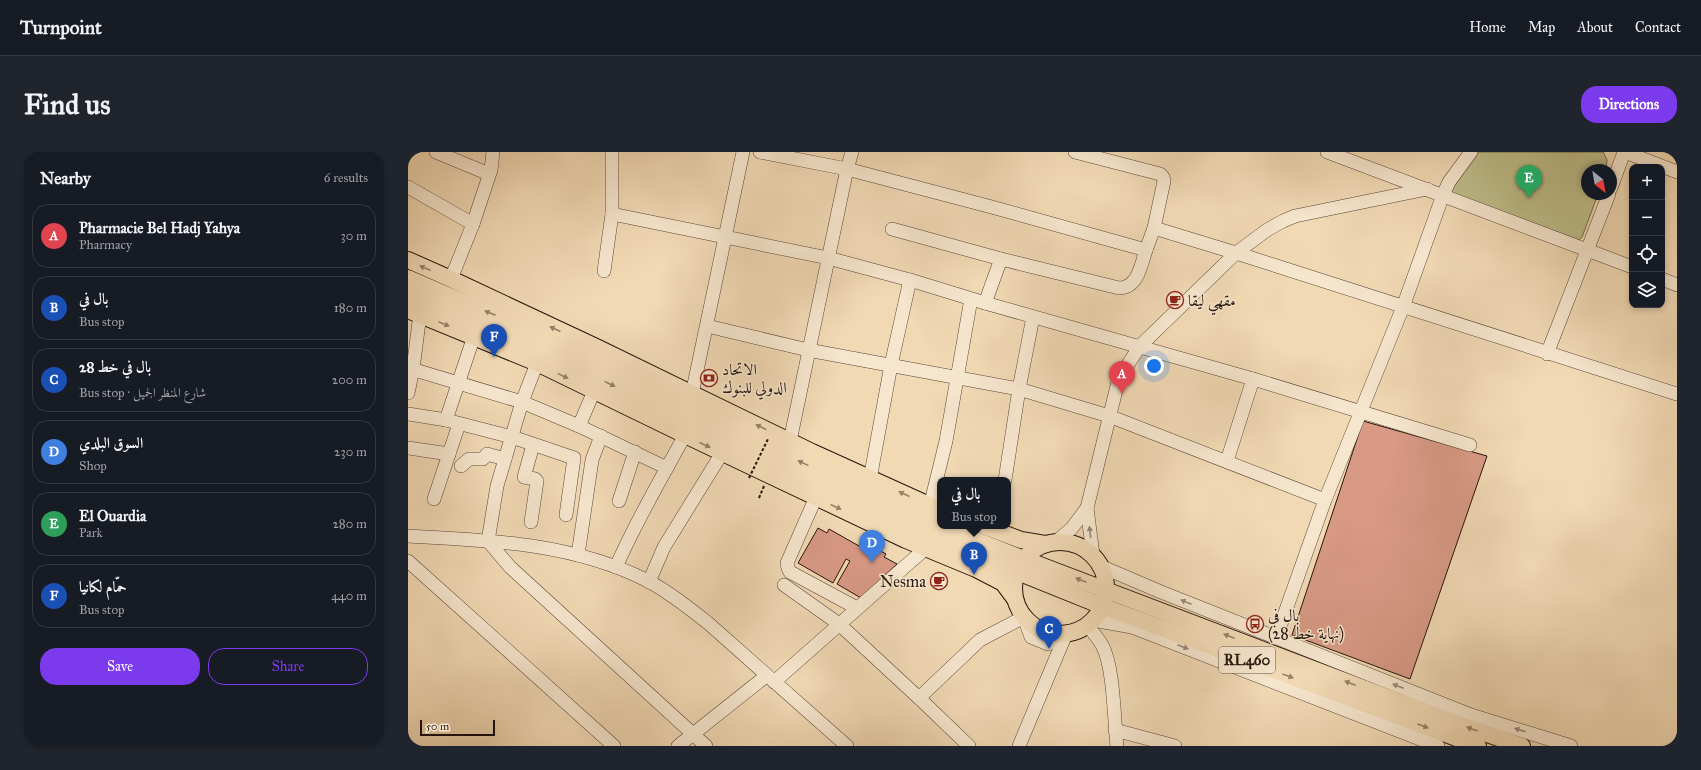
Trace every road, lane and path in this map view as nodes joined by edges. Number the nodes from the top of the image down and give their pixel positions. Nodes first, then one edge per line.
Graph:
1 (436, 152) edge
2 (493, 152) edge
3 (612, 152) edge
4 (743, 152) edge
5 (760, 152) edge
6 (852, 152) edge
7 (1075, 152) edge
8 (1327, 152) edge
9 (1471, 152) edge
10 (1624, 152) edge
11 (847, 169) junction
12 (1617, 171) edge
13 (1677, 172) edge
14 (489, 174) junction
15 (408, 187) edge
16 (1427, 189) junction
17 (1444, 195) junction
18 (1607, 200) edge
19 (612, 214) junction
20 (473, 224) junction
21 (1154, 228) junction
22 (892, 229) dead end
23 (725, 236) junction
24 (1146, 250) junction
25 (1587, 250) junction
26 (1236, 253) junction
27 (828, 258) junction
28 (1001, 259) junction
29 (408, 260) edge
30 (1629, 266) edge
31 (604, 271) dead end
32 (408, 278) edge
33 (451, 279) junction
34 (910, 280) junction
35 (1665, 280) edge
36 (1677, 285) edge
37 (408, 294) edge
38 (972, 299) junction
39 (985, 303) junction
40 (1403, 307) junction
41 (414, 312) edge
42 (1033, 317) junction
43 (707, 326) junction
44 (474, 336) junction
45 (1140, 346) junction
46 (808, 350) junction
47 (1547, 354) junction
48 (614, 357) junction
49 (537, 363) junction
50 (891, 365) junction
51 (410, 369) edge
52 (957, 377) junction
53 (1253, 379) junction
54 (458, 383) junction
55 (1019, 389) junction
56 (594, 391) junction
57 (408, 393) edge
58 (692, 394) junction
59 (1677, 394) edge
60 (522, 402) junction
61 (677, 402) junction
62 (1362, 411) junction
63 (408, 414) edge
64 (1110, 416) junction
65 (446, 420) junction
66 (459, 424) junction
67 (579, 426) junction
68 (684, 435) junction
69 (601, 436) junction
70 (512, 437) junction
71 (768, 439) dead end
72 (790, 441) junction
73 (533, 445) junction
74 (1470, 445) dead end
75 (408, 448) edge
76 (635, 452) junction
77 (722, 453) junction
78 (449, 454) junction
79 (504, 458) junction
80 (1227, 461) junction
81 (460, 466) dead end
82 (667, 468) junction
83 (940, 477) edge
84 (1005, 477) edge
85 (749, 478) dead end
86 (870, 479) junction
87 (765, 486) dead end
88 (937, 496) edge
89 (759, 498) dead end
90 (816, 498) junction
91 (434, 499) dead end
92 (1325, 500) junction
93 (619, 501) dead end
94 (935, 508) edge
95 (1087, 508) junction
96 (566, 515) dead end
97 (531, 522) dead end
98 (937, 524) edge
99 (947, 529) edge
100 (995, 529) edge
101 (408, 536) edge
102 (488, 541) junction
103 (1050, 543) junction
104 (926, 548) junction
105 (578, 555) junction
106 (1096, 560) junction
107 (408, 561) edge
108 (1020, 565) junction
109 (616, 567) junction
110 (649, 582) junction
111 (784, 585) dead end
112 (1106, 590) junction
113 (1014, 599) junction
114 (1102, 606) junction
115 (857, 608) junction
116 (1024, 617) junction
117 (1090, 622) junction
118 (839, 624) junction
119 (1066, 634) junction
120 (1276, 638) junction
121 (770, 679) junction
122 (920, 698) junction
123 (1115, 730) junction
124 (693, 734) junction
125 (614, 746) edge
126 (678, 746) edge
127 (706, 746) edge
128 (847, 746) edge
129 (969, 746) edge
130 (1019, 746) edge
131 (1117, 746) edge
132 (1176, 746) edge
133 (1438, 746) edge
134 (1478, 746) edge
135 (1522, 746) edge
136 (1571, 746) edge

1 - 14 street
2 - 14 street
3 - 19 street
4 - 23 street
5 - 11 street
6 - 11 street
7 - 21 street
8 - 16 street
9 - 17 street
10 - 12 street
10 - 13 street
11 - 24 street
11 - 27 street
14 - 20 street
15 - 20 street
16 - 17 street
16 - 26 street
17 - 25 street
17 - 40 street
18 - 25 street
19 - 23 street
19 - 31 street
20 - 33 street
21 - 24 street
21 - 26 street
22 - 28 street
23 - 27 street
23 - 43 street
24 - 28 street
25 - 30 street
25 - 47 street
26 - 40 street
26 - 45 street
27 - 34 street
27 - 46 street
28 - 39 street
33 -> 29 main road
61 -> 32 main road
48 -> 33 main road
34 - 38 street
34 - 50 street
35 - 36 street
37 -> 108 main road
38 - 39 street
38 - 52 street
39 - 42 street
40 - 47 street
40 - 62 street
41 -> 44 main road
41 - 51 street
42 - 45 street
42 - 55 street
43 - 46 street
43 - 58 street
44 - 49 main road
44 - 54 street
45 - 53 street
45 - 64 street
46 - 50 street
46 - 72 street
47 - 59 street
48 - 58 main road
48 - 61 main road
49 -> 56 main road
49 - 60 street
50 - 52 street
50 - 86 street
51 - 54 street
51 - 57 street
52 - 55 street
52 - 83 street
53 - 62 street
53 - 80 street
54 - 60 street
54 - 65 street
55 - 64 street
55 - 84 street
56 - 67 street
56 - 68 main road
72 -> 58 main road
60 - 67 street
60 - 70 street
98 -> 61 main road
62 - 74 street
62 - 92 street
63 - 65 street
64 - 80 street
64 - 95 street
65 - 66 street
66 - 70 street
66 - 78 street
67 - 69 street
68 -> 77 main road
68 - 82 street
69 - 76 street
69 - 105 street
70 - 73 street
70 - 79 street
71 - 85 path, bridge
72 - 86 main road
73 - 96 street
73 - 97 street
75 - 78 street
76 - 82 street
76 - 93 street
77 - 90 main road
77 - 110 street
78 - 91 street
79 - 81 street
79 - 102 street
80 - 92 street
82 - 109 street
94 -> 86 main road
87 - 89 path
88 - 94 street
90 -> 104 main road
90 - 115 street
92 - 120 street
95 - 103 street
106 -> 95 street
99 - 108 main road
100 - 103 main road
101 - 102 street
102 - 105 street
102 - 124 street
103 - 106 main road
103 - 108 main road
104 - 113 main road
104 - 115 street
105 - 109 street
106 - 112 main road
120 -> 106 street
107 - 125 street
112 -> 108 main road, RL460
108 - 113 main road
108 - 114 main road, RL460
109 - 110 street
110 - 121 street
111 - 118 street
112 - 114 main road
135 -> 112 main road, RL460
113 - 116 main road
114 - 117 main road
114 -> 134 main road, RL460
115 - 118 street
116 - 119 main road
116 - 122 street
117 - 119 main road
117 - 123 street
117 -> 133 street
118 - 121 street
118 - 122 street
119 - 130 street
136 -> 120 street
121 - 124 street
121 - 128 street
122 - 129 street
123 - 131 street
123 - 132 street
124 - 126 street
124 - 127 street

